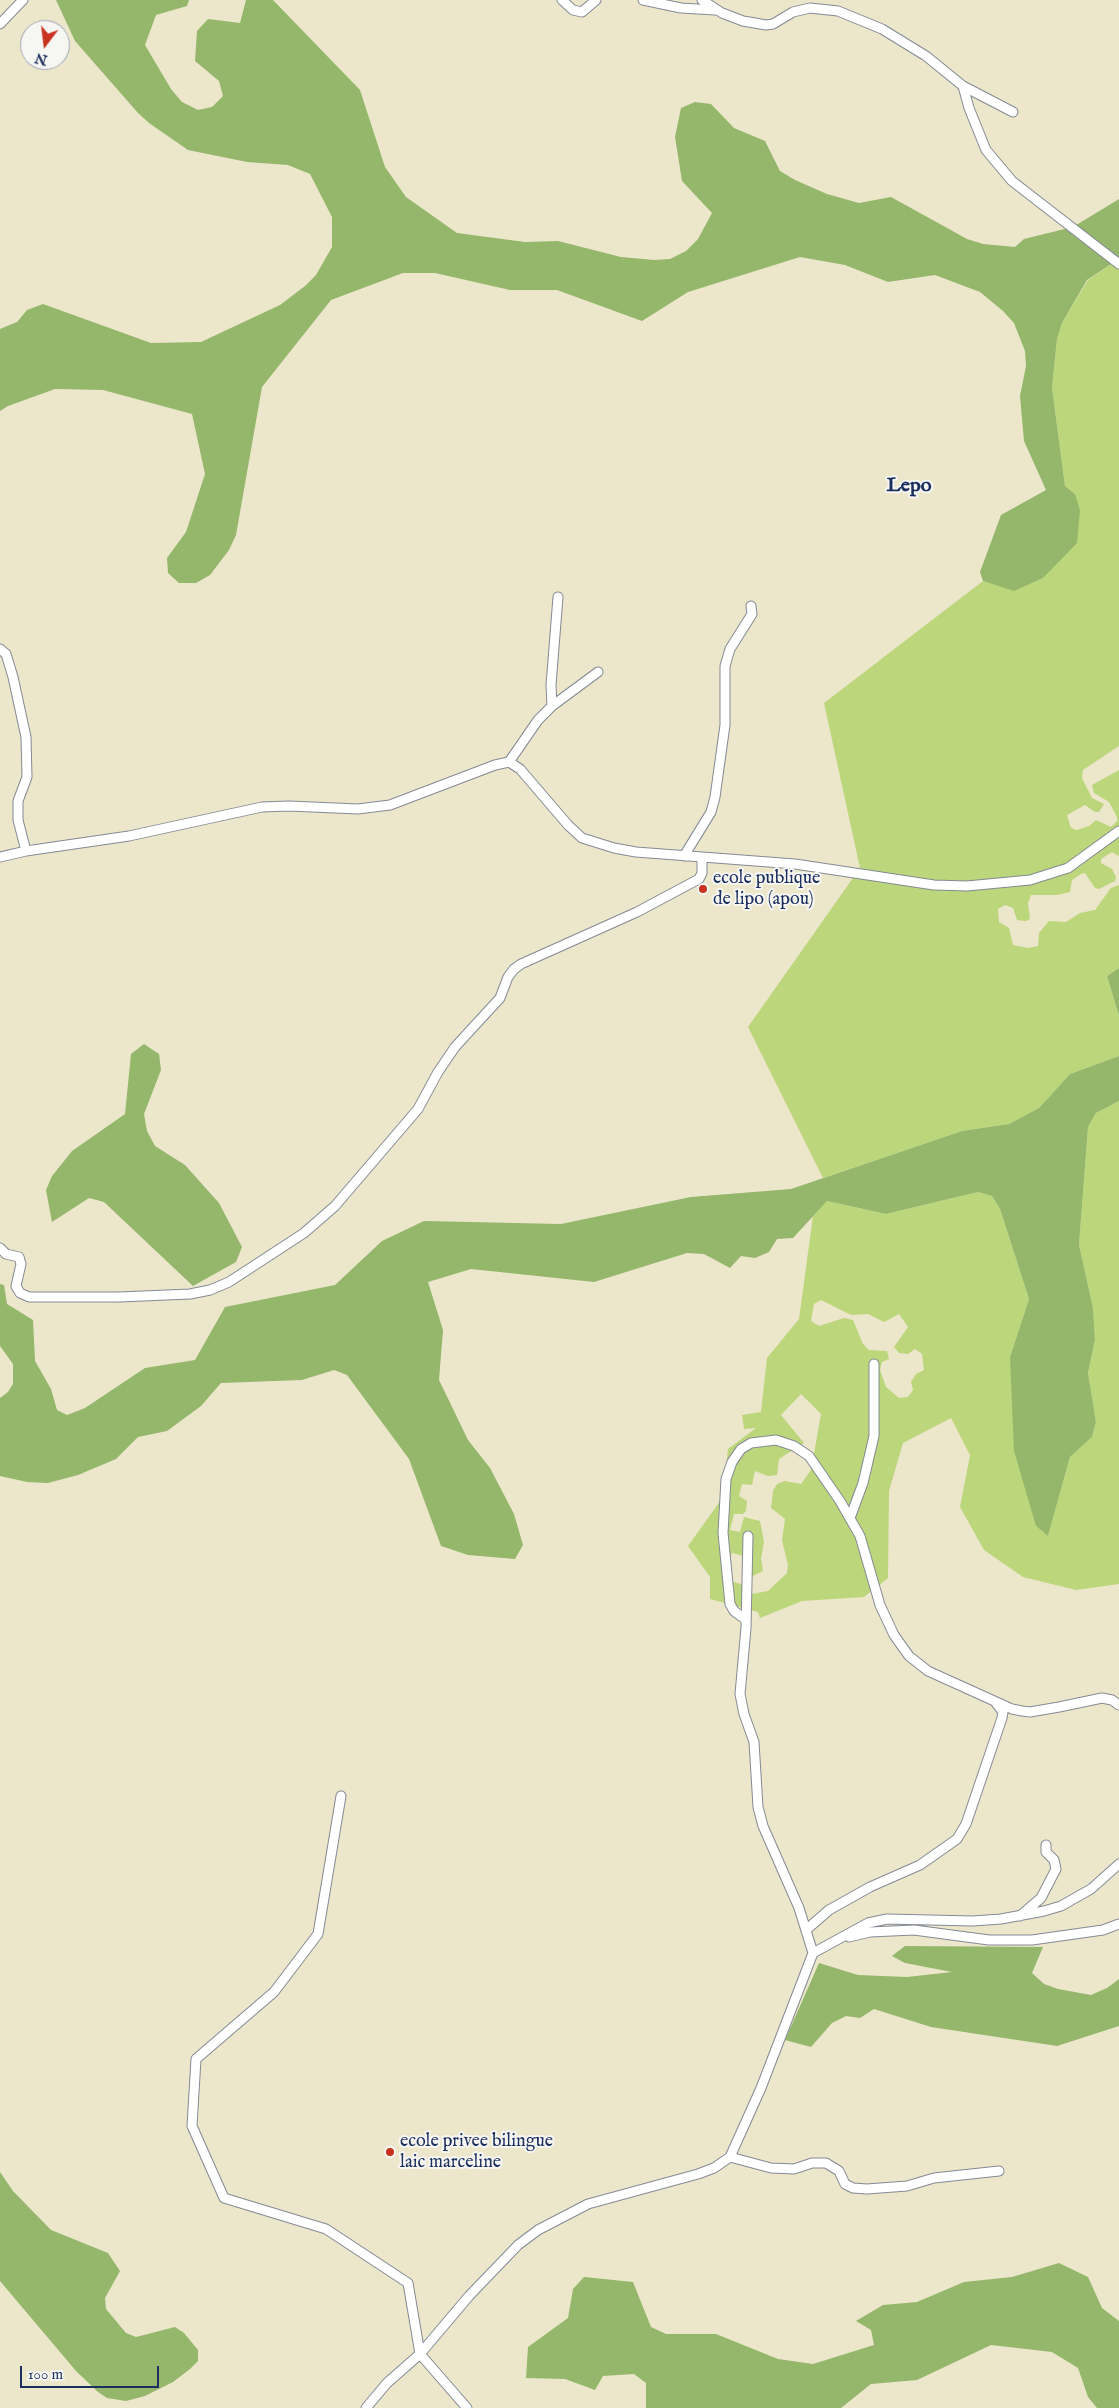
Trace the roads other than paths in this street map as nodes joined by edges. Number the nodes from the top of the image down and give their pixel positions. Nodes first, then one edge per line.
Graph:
1 (23, 0) edge
2 (562, 0) edge
3 (596, 0) edge
4 (643, 0) edge
5 (702, 0) edge
6 (715, 10) junction
7 (0, 24) edge
8 (963, 86) junction
9 (1013, 112) dead end
10 (1119, 264) edge
11 (558, 597) dead end
12 (751, 606) dead end
13 (0, 649) edge
14 (598, 672) dead end
15 (552, 706) junction
16 (509, 762) junction
17 (1119, 830) edge
18 (26, 851) junction
19 (684, 856) junction
20 (0, 857) edge
21 (702, 857) junction
22 (0, 1248) edge
23 (874, 1364) dead end
24 (850, 1518) junction
25 (748, 1536) dead end
26 (745, 1619) junction
27 (994, 1701) junction
28 (1119, 1705) edge
29 (342, 1796) dead end
30 (1046, 1845) dead end
31 (1119, 1864) edge
32 (1019, 1916) junction
33 (1119, 1924) edge
34 (806, 1930) junction
35 (836, 1940) junction
36 (813, 1953) junction
37 (730, 2157) junction
38 (999, 2171) dead end
39 (420, 2354) junction
40 (366, 2408) edge
41 (467, 2408) edge

1 - 7 street
2 - 3 street
4 - 6 street
5 - 6 street
6 - 8 street
8 - 9 street
8 - 10 street
11 - 15 street
12 - 19 street
13 - 18 street
14 - 15 street
15 - 16 street
16 - 18 street
16 - 19 street
17 - 21 street
18 - 20 street
19 - 21 street
21 - 22 street
23 - 24 street
24 - 26 street
24 - 27 street
25 - 26 street
26 - 34 street
27 - 28 street
27 - 34 street
29 - 39 street
30 - 32 street
31 - 32 street
32 - 35 street
33 - 35 street
34 - 36 street
35 - 36 street
36 - 37 street
37 - 38 street
37 - 39 street
39 - 40 street
39 - 41 street

